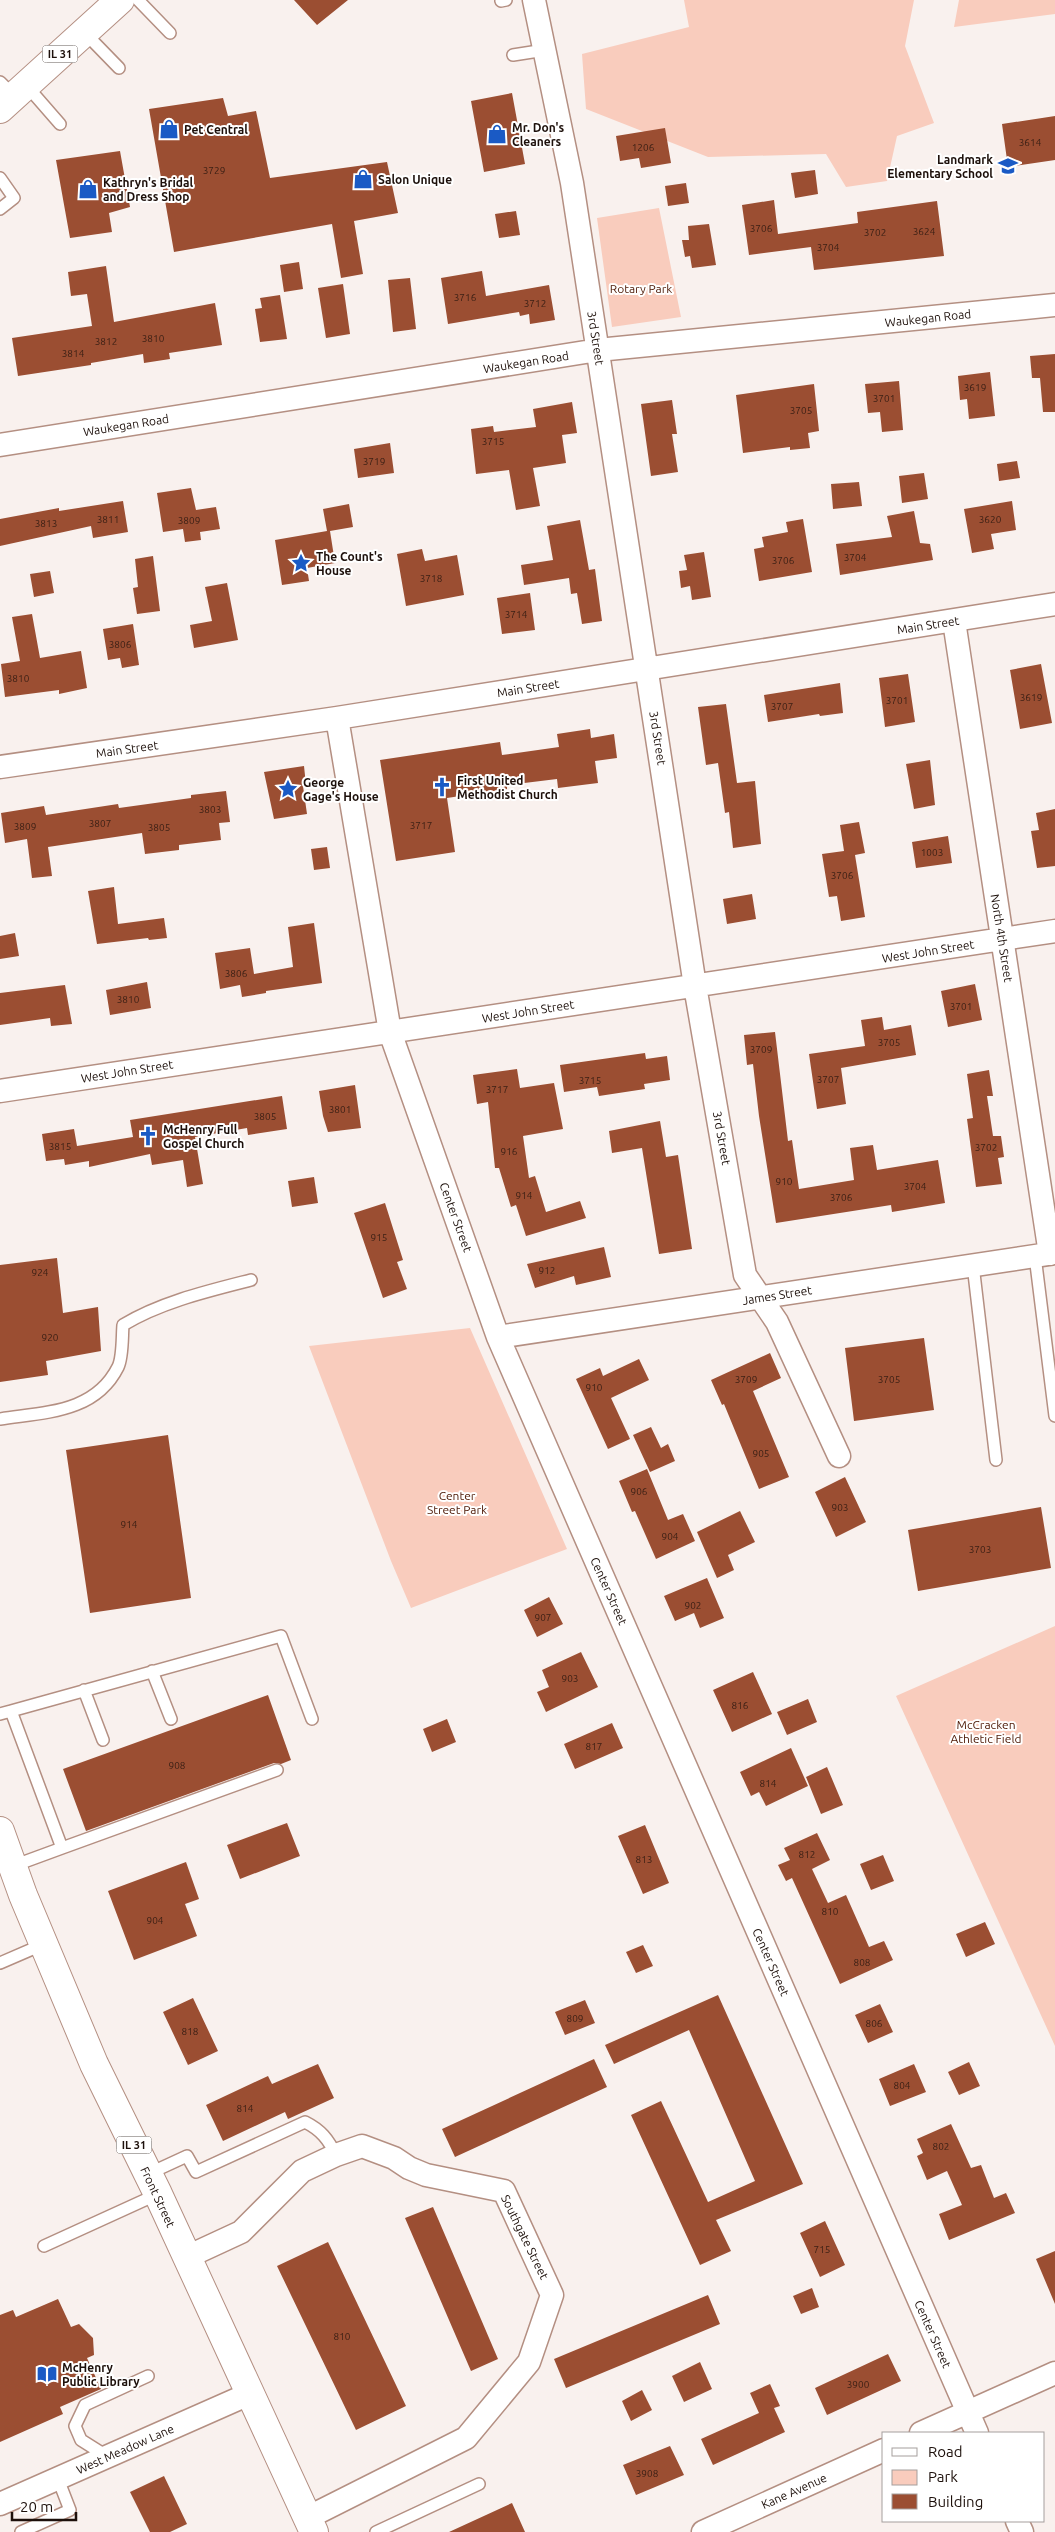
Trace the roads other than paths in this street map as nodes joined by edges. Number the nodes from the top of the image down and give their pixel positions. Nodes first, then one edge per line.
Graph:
1 (120, 0) edge
2 (138, 0) edge
3 (534, 0) edge
4 (84, 32) junction
5 (170, 33) dead end
6 (544, 50) junction
7 (513, 56) dead end
8 (119, 68) dead end
9 (10, 93) edge
10 (60, 124) dead end
11 (0, 178) edge
12 (0, 209) edge
13 (1055, 305) edge
14 (598, 350) junction
15 (0, 445) edge
16 (1055, 604) edge
17 (954, 622) junction
18 (647, 669) junction
19 (337, 718) junction
20 (0, 767) edge
21 (1055, 931) edge
22 (1002, 940) junction
23 (696, 986) junction
24 (390, 1032) junction
25 (0, 1090) edge
26 (1047, 1254) edge
27 (973, 1265) junction
28 (251, 1280) dead end
29 (760, 1297) junction
30 (498, 1336) junction
31 (1055, 1416) edge
32 (0, 1418) edge
33 (839, 1456) dead end
34 (996, 1460) dead end
35 (152, 1671) junction
36 (84, 1690) junction
37 (5, 1713) edge
38 (171, 1719) dead end
39 (312, 1719) dead end
40 (103, 1740) dead end
41 (277, 1770) dead end
42 (0, 1831) edge
43 (62, 1848) junction
44 (13, 1866) junction
45 (44, 1944) junction
46 (0, 1962) edge
47 (338, 2154) junction
48 (153, 2184) junction
49 (44, 2246) dead end
50 (187, 2257) junction
51 (1055, 2373) edge
52 (148, 2376) dead end
53 (249, 2394) junction
54 (968, 2412) junction
55 (923, 2432) edge
56 (978, 2432) edge
57 (882, 2451) edge
58 (108, 2457) junction
59 (58, 2479) junction
60 (479, 2484) dead end
61 (0, 2504) edge
62 (311, 2525) edge
63 (21, 2532) edge
64 (376, 2532) edge
65 (703, 2532) edge

1 - 4 main road, IL 31
2 - 5 lane
3 - 6 street, 3rd Street
4 - 8 lane
4 - 9 main road, IL 31
6 - 7 lane
6 - 14 street, 3rd Street
9 - 10 lane
11 - 12 lane
13 - 14 street, Waukegan Road
14 - 15 street, Waukegan Road
14 - 18 street, 3rd Street
16 - 17 street, Main Street
17 - 18 street, Main Street
17 - 22 street, North 4th Street
18 - 19 street, Main Street
18 - 23 street, 3rd Street
19 - 20 street, Main Street
19 - 24 street, Center Street
21 - 22 street, West John Street
22 - 23 street, West John Street
22 - 26 street, North 4th Street
23 - 24 street, West John Street
23 - 29 street, 3rd Street
24 - 25 street, West John Street
24 - 30 street, Center Street
26 - 27 street, James Street
26 - 31 lane
27 - 29 street, James Street
27 - 34 lane
28 - 32 lane
29 - 30 street, James Street
29 - 33 street, 3rd Street
30 - 54 street, Center Street
35 - 36 lane
35 - 38 lane
35 - 39 lane
36 - 37 lane
36 - 40 lane
37 - 43 lane
41 - 43 lane
42 - 44 main road, Front Street / IL 31
43 - 44 lane
44 - 45 main road, Front Street / IL 31
45 - 46 lane
45 - 48 main road, Front Street / IL 31
47 - 48 lane
47 - 50 street, Southgate Street
47 - 62 street, Southgate Street
48 - 49 lane
48 - 50 main road, Front Street / IL 31
50 - 53 main road, Front Street / IL 31
51 - 54 street
52 - 58 lane
53 - 58 street, West Meadow Lane
53 - 62 main road, Front Street / IL 31
54 - 55 street
54 - 56 street, Center Street
57 - 65 street, Kane Avenue
58 - 59 street, West Meadow Lane
59 - 61 street, West Meadow Lane
59 - 63 lane
60 - 64 lane

